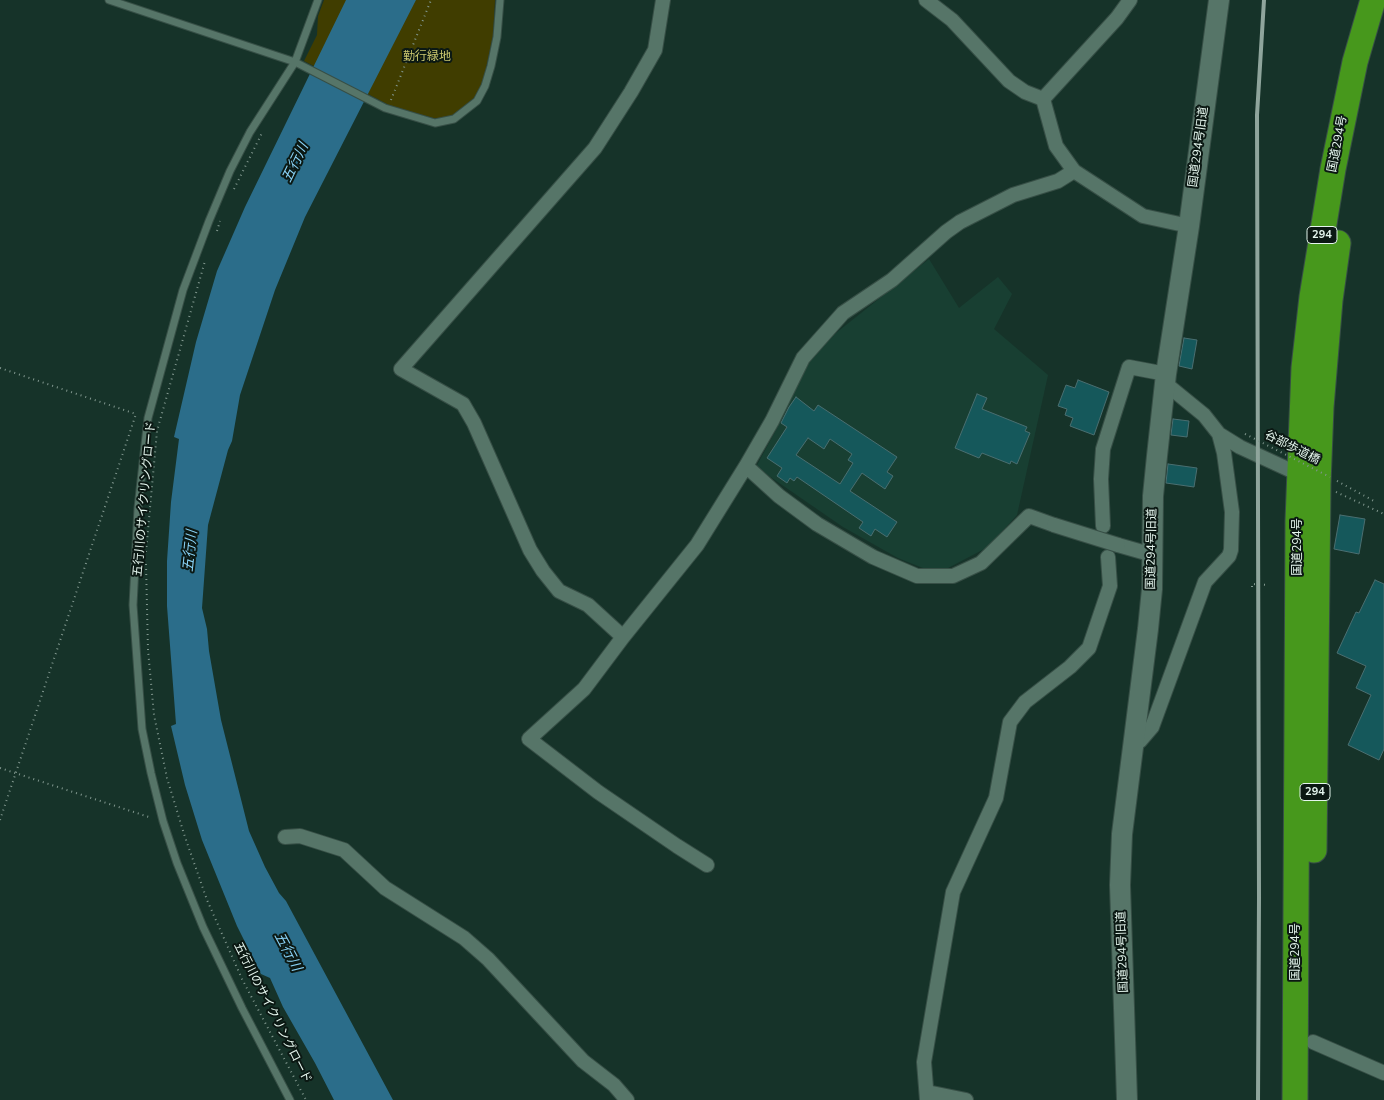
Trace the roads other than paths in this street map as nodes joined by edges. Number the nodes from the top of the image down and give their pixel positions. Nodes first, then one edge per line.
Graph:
1 (109, 0) edge
2 (318, 0) edge
3 (500, 0) edge
4 (663, 0) edge
5 (926, 0) edge
6 (1130, 0) edge
7 (1219, 0) edge
8 (1373, 0) edge
9 (1384, 18) edge
10 (298, 63) junction
11 (1043, 99) junction
12 (1074, 171) junction
13 (1189, 226) junction
14 (1166, 379) junction
15 (1219, 434) junction
16 (746, 466) junction
17 (1316, 478) junction
18 (1103, 526) dead end
19 (1108, 556) dead end
20 (1152, 556) junction
21 (623, 636) junction
22 (1133, 744) junction
23 (285, 837) dead end
24 (707, 865) dead end
25 (1313, 1042) junction
26 (1384, 1073) edge
27 (927, 1096) edge
28 (290, 1100) edge
29 (627, 1100) edge
30 (966, 1100) edge
31 (1127, 1100) edge
32 (1295, 1100) edge
33 (1312, 1100) edge

1 - 10 lane
2 - 10 lane
3 - 10 lane
4 - 21 street
5 - 11 street
6 - 11 street
7 - 13 street, 国道294号旧道
8 - 17 highway, 国道294号 / 294
9 - 17 highway, 国道294号 / 294
10 - 28 lane
11 - 12 street
12 - 13 street
12 - 16 street
13 - 14 street, 国道294号旧道
14 - 15 street
14 - 18 street
14 - 20 street, 国道294号旧道
15 - 17 street
15 - 22 street
16 - 20 street, bridge
16 - 21 street
17 - 25 highway, 国道294号 / 294
17 - 32 highway, 国道294号 / 294
19 - 27 street
20 - 22 street, 国道294号旧道
21 - 24 street
22 - 31 street, 国道294号旧道
23 - 29 street
25 - 26 street
25 - 33 highway, 国道294号 / 294
27 - 30 street

